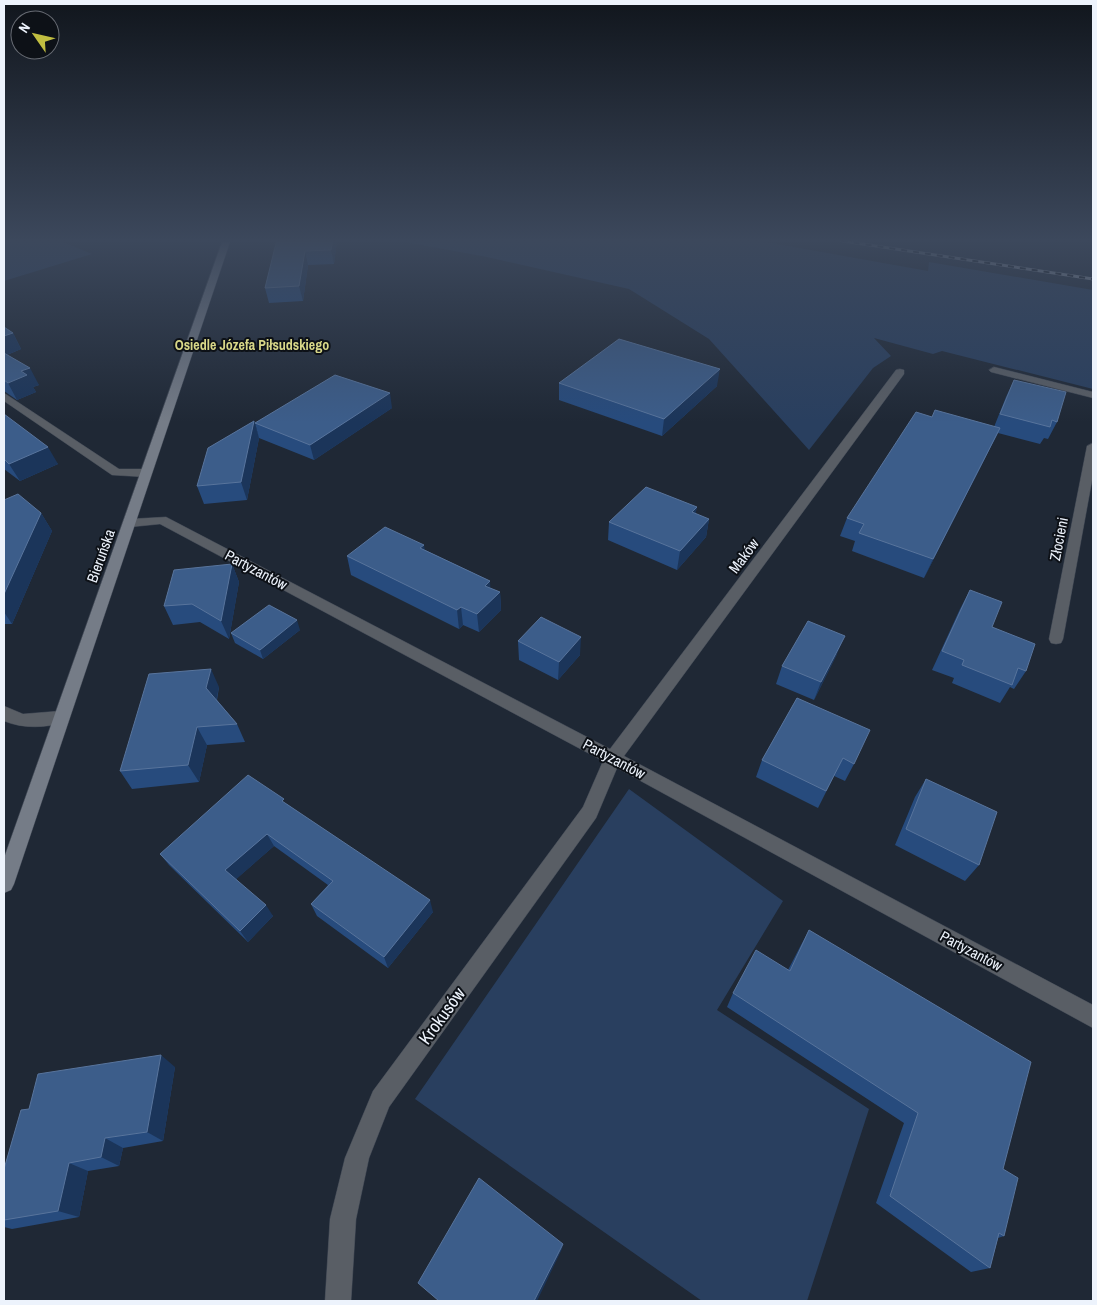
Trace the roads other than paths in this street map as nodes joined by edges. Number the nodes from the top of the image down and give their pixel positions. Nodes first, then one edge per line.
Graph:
1 (206, 300) edge
2 (994, 370) dead end
3 (900, 372) dead end
4 (4, 396) edge
5 (1093, 396) edge
6 (1093, 446) edge
7 (146, 473) junction
8 (130, 523) junction
9 (1056, 639) dead end
10 (4, 712) edge
11 (60, 716) junction
12 (613, 758) junction
13 (4, 884) edge
14 (1093, 1017) edge
15 (338, 1301) edge

1 - 7 street, Bieruńska
2 - 5 street
3 - 12 street, Maków
4 - 7 street
6 - 9 street, Złocieni
7 - 8 street, Bieruńska
8 - 11 street, Bieruńska
8 - 12 street, Partyzantów
10 - 11 street
11 - 13 street, Bieruńska
12 - 14 street, Partyzantów
12 - 15 street, Krokusów

